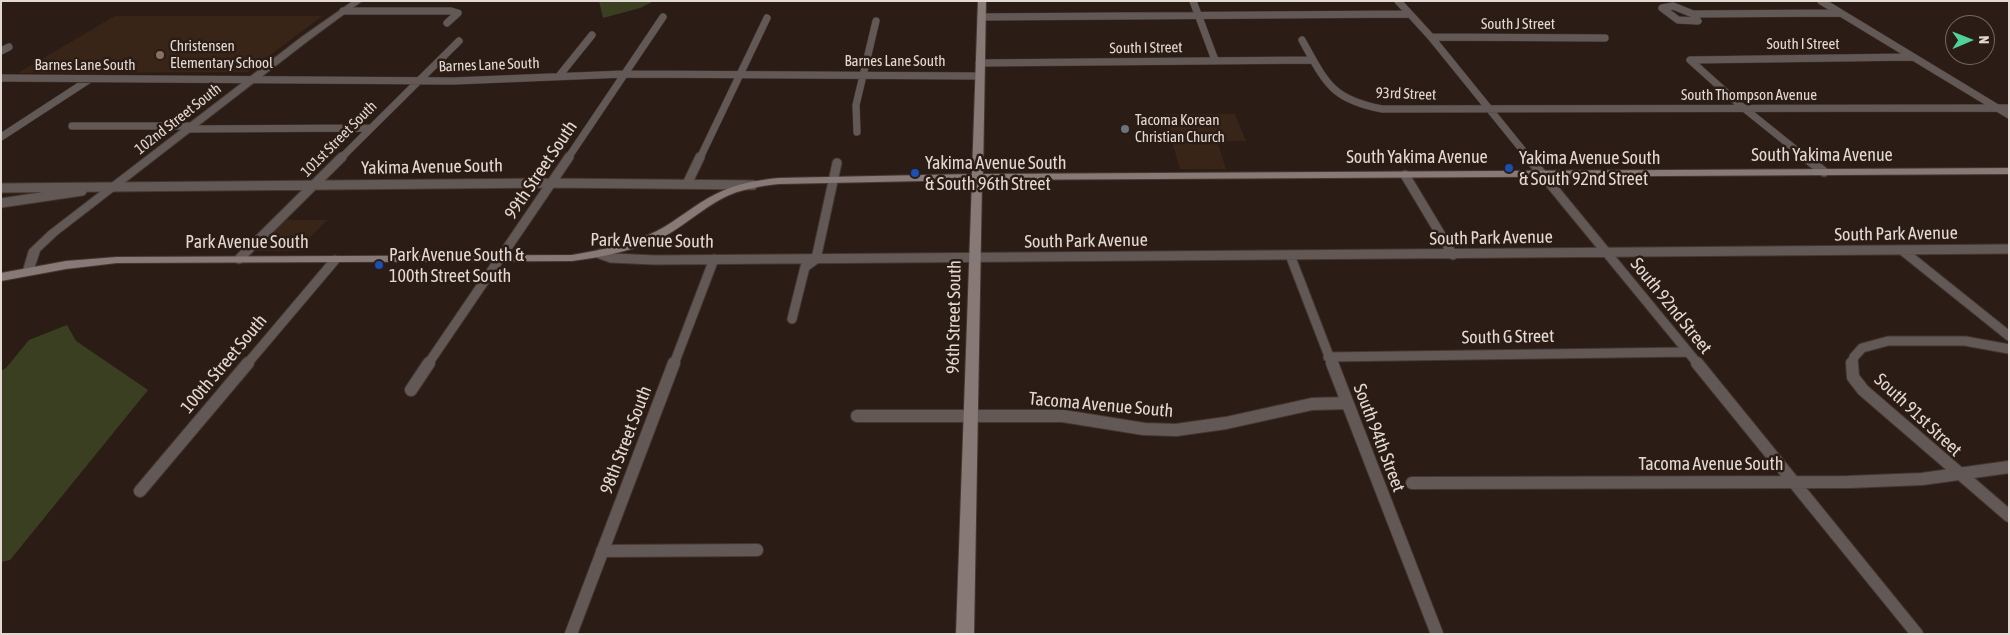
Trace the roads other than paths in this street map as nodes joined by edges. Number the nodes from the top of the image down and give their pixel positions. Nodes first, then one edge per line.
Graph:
1 (358, 1) edge
2 (982, 1) edge
3 (1193, 1) edge
4 (1398, 1) edge
5 (1821, 1) edge
6 (343, 11) junction
7 (1840, 13) junction
8 (1408, 14) junction
9 (1693, 14) junction
10 (1198, 16) junction
11 (663, 17) dead end
12 (981, 17) junction
13 (767, 18) dead end
14 (876, 21) dead end
15 (447, 23) dead end
16 (592, 35) dead end
17 (1431, 37) junction
18 (1605, 38) dead end
19 (1302, 40) dead end
20 (459, 41) dead end
21 (9, 47) dead end
22 (1, 51) edge
23 (1913, 57) junction
24 (1215, 60) junction
25 (1314, 60) junction
26 (979, 64) junction
27 (624, 74) junction
28 (742, 74) junction
29 (864, 75) junction
30 (559, 76) junction
31 (978, 76) junction
32 (1, 78) edge
33 (91, 78) junction
34 (252, 79) junction
35 (417, 80) junction
36 (1997, 108) junction
37 (2009, 108) edge
38 (1489, 109) junction
39 (1746, 109) junction
40 (2009, 115) edge
41 (72, 126) dead end
42 (191, 128) junction
43 (371, 128) junction
44 (857, 132) dead end
45 (1, 137) edge
46 (837, 163) dead end
47 (2009, 171) edge
48 (1824, 172) junction
49 (1542, 174) junction
50 (1405, 175) junction
51 (976, 177) junction
52 (833, 180) junction
53 (688, 182) junction
54 (551, 183) junction
55 (753, 185) junction
56 (311, 186) junction
57 (1, 188) edge
58 (111, 188) junction
59 (95, 189) junction
60 (1, 203) edge
61 (2009, 250) edge
62 (1903, 251) junction
63 (1606, 253) junction
64 (600, 254) junction
65 (1290, 255) junction
66 (1453, 255) junction
67 (974, 258) junction
68 (239, 259) junction
69 (714, 259) junction
70 (816, 259) junction
71 (335, 260) junction
72 (501, 260) junction
73 (29, 270) junction
74 (1, 277) edge
75 (792, 319) dead end
76 (1992, 324) junction
77 (2009, 336) edge
78 (1981, 343) junction
79 (2009, 349) edge
80 (1688, 352) junction
81 (1328, 357) junction
82 (411, 390) dead end
83 (1347, 403) junction
84 (970, 415) junction
85 (857, 416) dead end
86 (2009, 466) edge
87 (1957, 475) junction
88 (1793, 482) junction
89 (1412, 483) dead end
90 (140, 491) dead end
91 (2009, 516) edge
92 (756, 550) dead end
93 (602, 551) junction
94 (571, 634) edge
95 (965, 634) edge
96 (1437, 634) edge
97 (1917, 634) edge

1 - 6 street, 102nd Street South
2 - 12 main road, 96th Street South
3 - 10 street
4 - 8 street, South 92nd Street
5 - 7 street
6 - 15 street
6 - 34 street, 102nd Street South
7 - 9 street
7 - 23 street
8 - 10 street
8 - 17 street, South 92nd Street
9 - 9 street
10 - 12 street
10 - 24 street
11 - 27 street, 99th Street South
12 - 26 main road, 96th Street South
13 - 28 street
14 - 29 street
16 - 30 street
17 - 18 street, South J Street
17 - 38 street, South 92nd Street
19 - 25 street, 93rd Street
20 - 35 street, 101st Street South
21 - 22 street
23 - 36 street
23 - 39 street, South I Street
24 - 25 street, South I Street
24 - 26 street, South I Street
25 - 38 street, 93rd Street
26 - 31 main road, 96th Street South
27 - 28 street, Barnes Lane South
27 - 30 street, Barnes Lane South
27 - 54 street, 99th Street South
28 - 29 street, Barnes Lane South
28 - 53 street
29 - 31 street, Barnes Lane South
29 - 44 street
30 - 35 street, Barnes Lane South
31 - 51 main road, 96th Street South
32 - 33 street, Barnes Lane South
33 - 34 street, Barnes Lane South
33 - 45 street
34 - 35 street, Barnes Lane South
34 - 42 street, 102nd Street South
35 - 43 street, 101st Street South
36 - 37 street, South Thompson Avenue
36 - 39 street, South Thompson Avenue
36 - 40 street
38 - 39 street, South Thompson Avenue
38 - 49 street, South 92nd Street
39 - 48 street
41 - 42 street
42 - 43 street
42 - 58 street, 102nd Street South
43 - 56 street, 101st Street South
46 - 52 street
47 - 48 main road, South Yakima Avenue
48 - 49 main road, South Yakima Avenue
49 - 50 main road, South Yakima Avenue
49 - 63 street, South 92nd Street
50 - 51 main road, South Yakima Avenue
50 - 66 street
51 - 52 main road, Yakima Avenue South
51 - 67 main road, 96th Street South
52 - 55 main road, Yakima Avenue South
52 - 70 street
53 - 54 street, Yakima Avenue South
53 - 55 street, Yakima Avenue South
54 - 56 street, Yakima Avenue South
54 - 72 street, 99th Street South
55 - 64 main road, Yakima Avenue South
56 - 58 street, Yakima Avenue South
56 - 68 street, 101st Street South
57 - 59 street
58 - 59 street, Yakima Avenue South
58 - 73 street, 102nd Street South
59 - 60 street
61 - 62 street, South Park Avenue
62 - 63 street, South Park Avenue
62 - 76 street
63 - 66 street, South Park Avenue
63 - 80 street, South 92nd Street
64 - 69 street, Park Avenue South
64 - 72 main road, Park Avenue South
65 - 66 street, South Park Avenue
65 - 67 street, South Park Avenue
65 - 81 street, South 94th Street
67 - 70 street, Park Avenue South
67 - 84 main road, 96th Street South
68 - 71 main road, Park Avenue South
68 - 73 main road, Park Avenue South
69 - 70 street, Park Avenue South
69 - 93 street, 98th Street South
70 - 75 street
71 - 72 main road, Park Avenue South
71 - 90 street, 100th Street South
72 - 82 street, 99th Street South
73 - 74 main road, Park Avenue South
76 - 77 street
76 - 78 street
78 - 79 street, South 91st Street
78 - 87 street, South 91st Street
80 - 81 street, South G Street
80 - 88 street, South 92nd Street
81 - 83 street, South 94th Street
83 - 84 street, Tacoma Avenue South
83 - 96 street, South 94th Street
84 - 85 street, Tacoma Avenue South
84 - 95 main road, 96th Street South
86 - 87 street, Tacoma Avenue South
87 - 88 street, Tacoma Avenue South
87 - 91 street, South 91st Street
88 - 89 street, Tacoma Avenue South
88 - 97 street, South 92nd Street
92 - 93 street
93 - 94 street, 98th Street South

